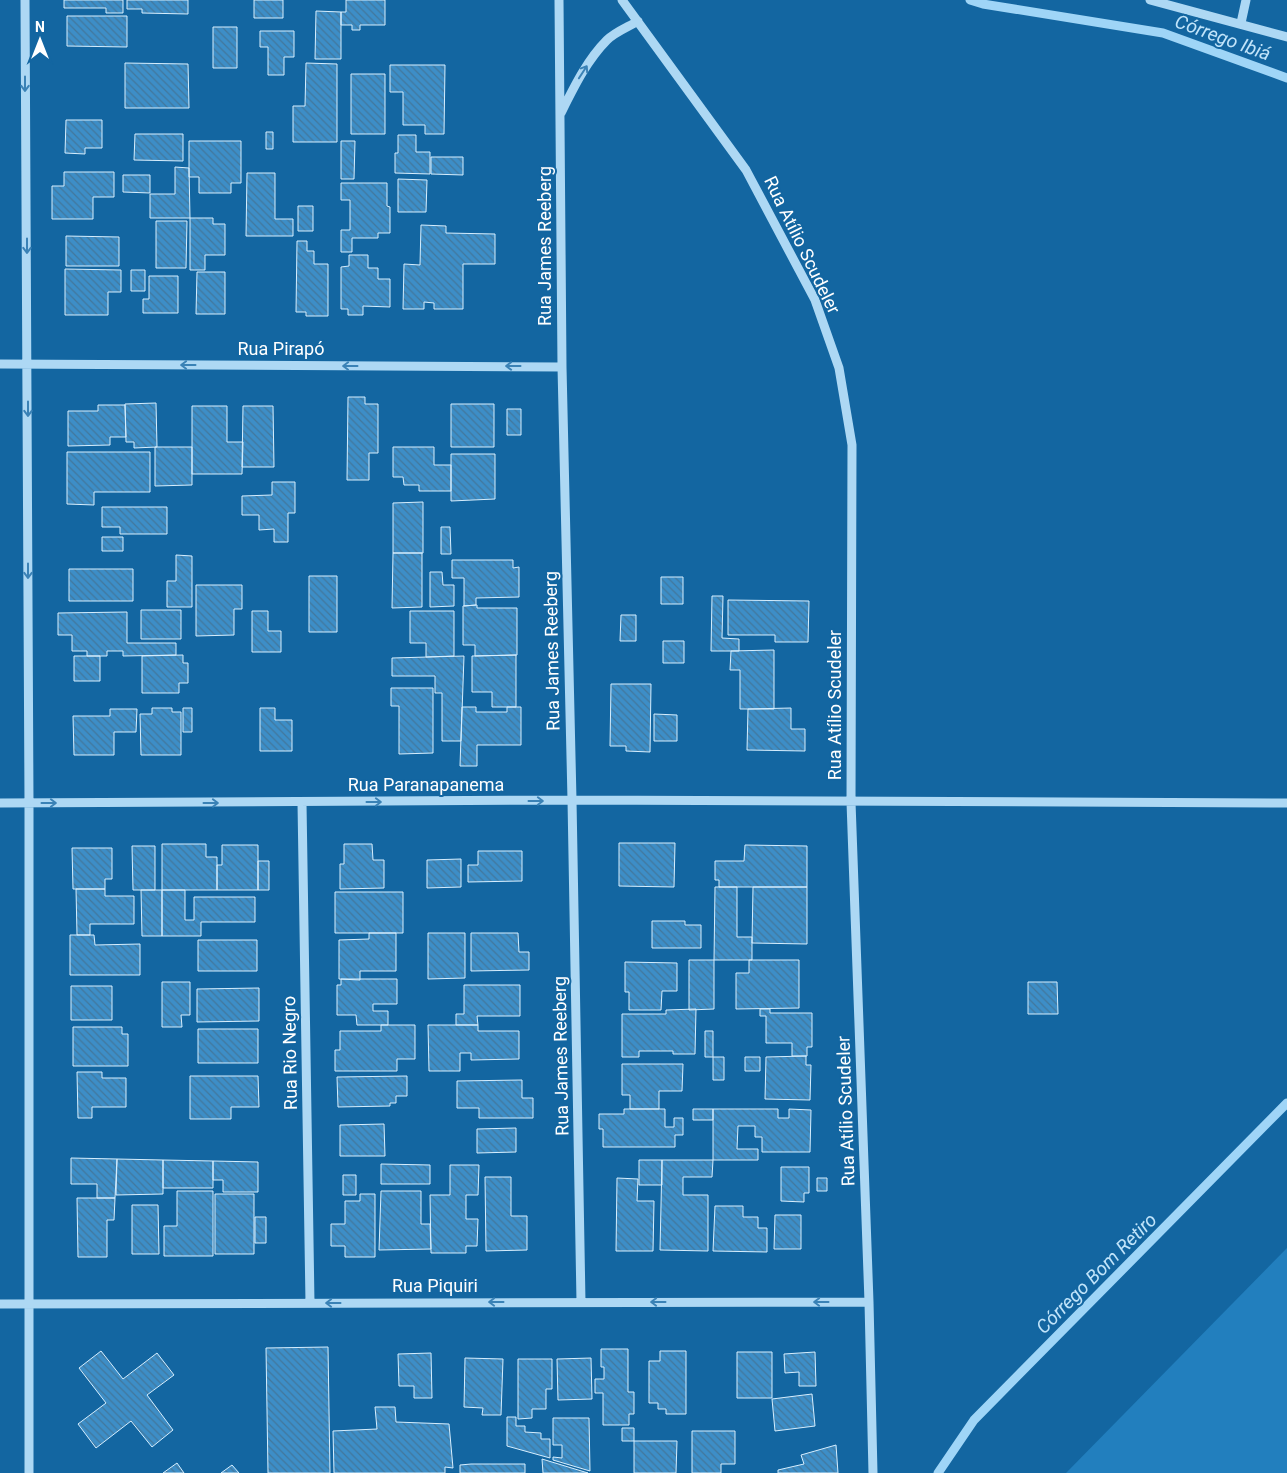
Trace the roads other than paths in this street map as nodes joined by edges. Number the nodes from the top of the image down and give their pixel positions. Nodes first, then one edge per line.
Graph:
1 (25, 0) edge
2 (559, 0) edge
3 (622, 0) edge
4 (1150, 0) edge
5 (1246, 0) edge
6 (638, 21) junction
7 (1241, 23) junction
8 (1287, 37) edge
9 (560, 115) junction
10 (0, 364) edge
11 (28, 364) junction
12 (562, 367) junction
13 (572, 800) junction
14 (851, 802) junction
15 (0, 803) edge
16 (29, 803) junction
17 (302, 803) junction
18 (1287, 804) edge
19 (581, 1302) junction
20 (869, 1302) junction
21 (310, 1303) junction
22 (0, 1304) edge
23 (29, 1304) junction
24 (29, 1473) edge
25 (873, 1473) edge

1 -> 11 street
2 - 9 street, Rua James Reeberg
3 - 6 street, Rua Atílio Scudeler
4 - 7 street
5 - 7 street
9 -> 6 street
6 - 14 street, Rua Atílio Scudeler
7 - 8 street
9 - 12 street, Rua James Reeberg
10 - 11 street, Rua Pirapó
12 -> 11 street, Rua Pirapó
11 -> 16 street
12 - 13 street, Rua James Reeberg
13 - 14 street, Rua Paranapanema
17 -> 13 street, Rua Paranapanema
13 - 19 street, Rua James Reeberg
14 - 18 street, Rua Paranapanema
14 - 20 street, Rua Atílio Scudeler
15 - 16 street, Rua Paranapanema
16 -> 17 street, Rua Paranapanema
16 - 23 street
17 - 21 street, Rua Rio Negro
20 -> 19 street, Rua Piquiri
19 -> 21 street, Rua Piquiri
20 - 25 street, Rua Atílio Scudeler
21 - 23 street, Rua Piquiri
22 - 23 street, Rua Piquiri
23 - 24 street

